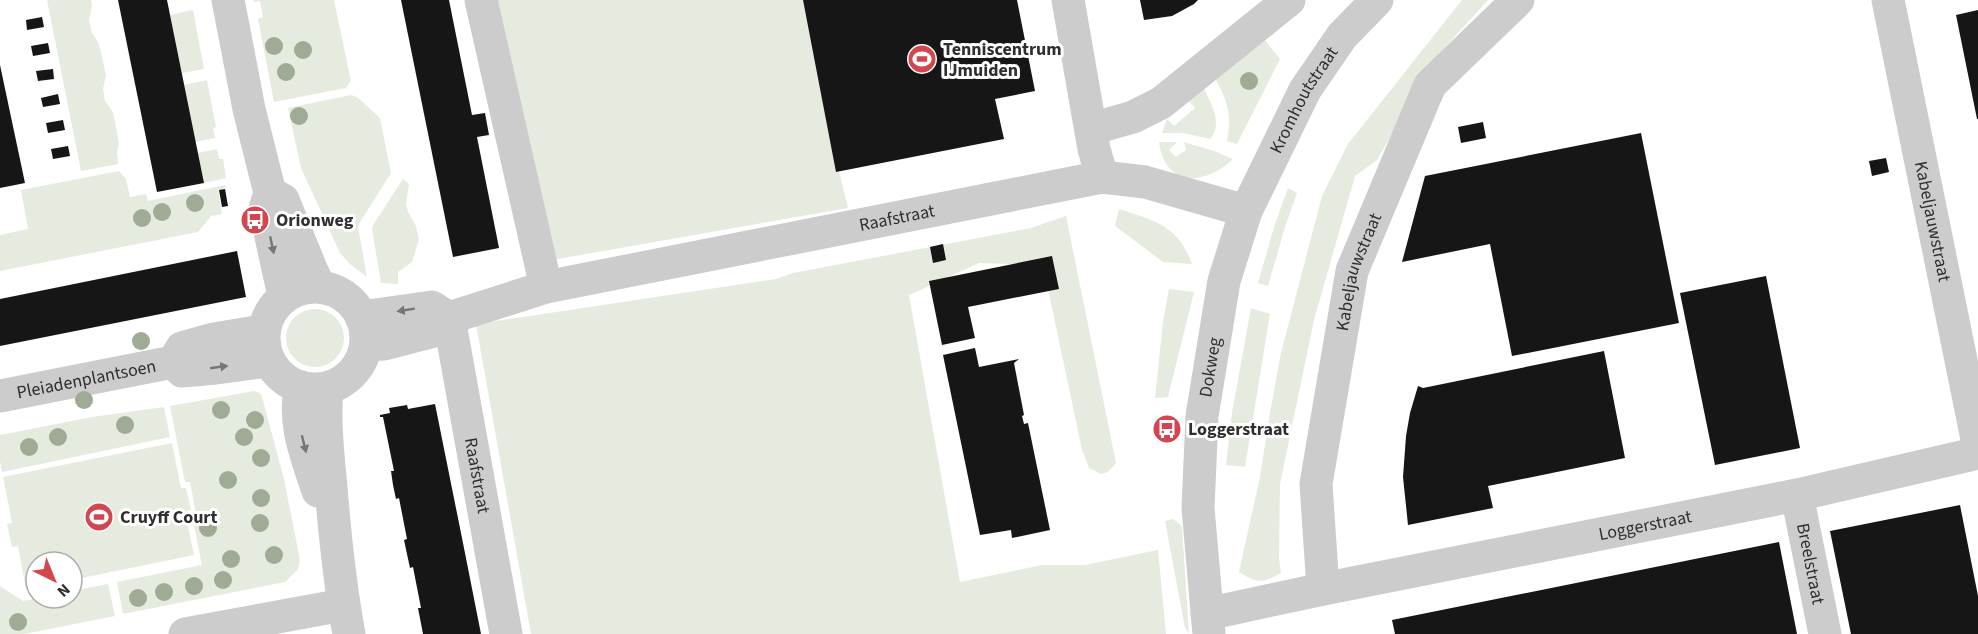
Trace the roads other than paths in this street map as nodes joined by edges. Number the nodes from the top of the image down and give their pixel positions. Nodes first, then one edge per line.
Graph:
1 (228, 0) edge
2 (481, 0) edge
3 (1068, 0) edge
4 (1289, 0) edge
5 (1377, 0) edge
6 (1518, 0) edge
7 (1888, 0) edge
8 (1091, 129) junction
9 (1102, 177) junction
10 (270, 193) junction
11 (1246, 211) junction
12 (319, 286) junction
13 (546, 287) junction
14 (284, 296) junction
15 (449, 318) junction
16 (363, 331) junction
17 (266, 346) junction
18 (314, 387) junction
19 (0, 396) edge
20 (1978, 444) edge
21 (1978, 453) edge
22 (1797, 495) junction
23 (1323, 589) junction
24 (346, 620) edge
25 (1208, 624) edge
26 (185, 634) edge
27 (506, 634) edge
28 (1825, 634) edge

1 - 10 street
2 - 13 street
3 - 8 street
4 - 8 street
5 - 11 street, Kromhoutstraat
6 - 23 street, Kabeljauwstraat
7 - 20 street, Kabeljauwstraat
8 - 9 street
9 - 11 street, Raafstraat
9 - 13 street, Raafstraat
10 - 12 street
10 -> 14 street
11 - 25 street, Dokweg
12 - 14 street
12 - 16 street
13 - 15 street, Raafstraat
14 - 17 street
15 - 16 street
15 - 27 street, Raafstraat
16 - 18 street
17 - 18 street
17 - 19 street, Pleiadenplantsoen
18 - 24 street
21 - 22 street, Loggerstraat
22 - 23 street, Loggerstraat
22 - 28 street, Breelstraat
23 - 25 street, Loggerstraat
24 - 26 street

